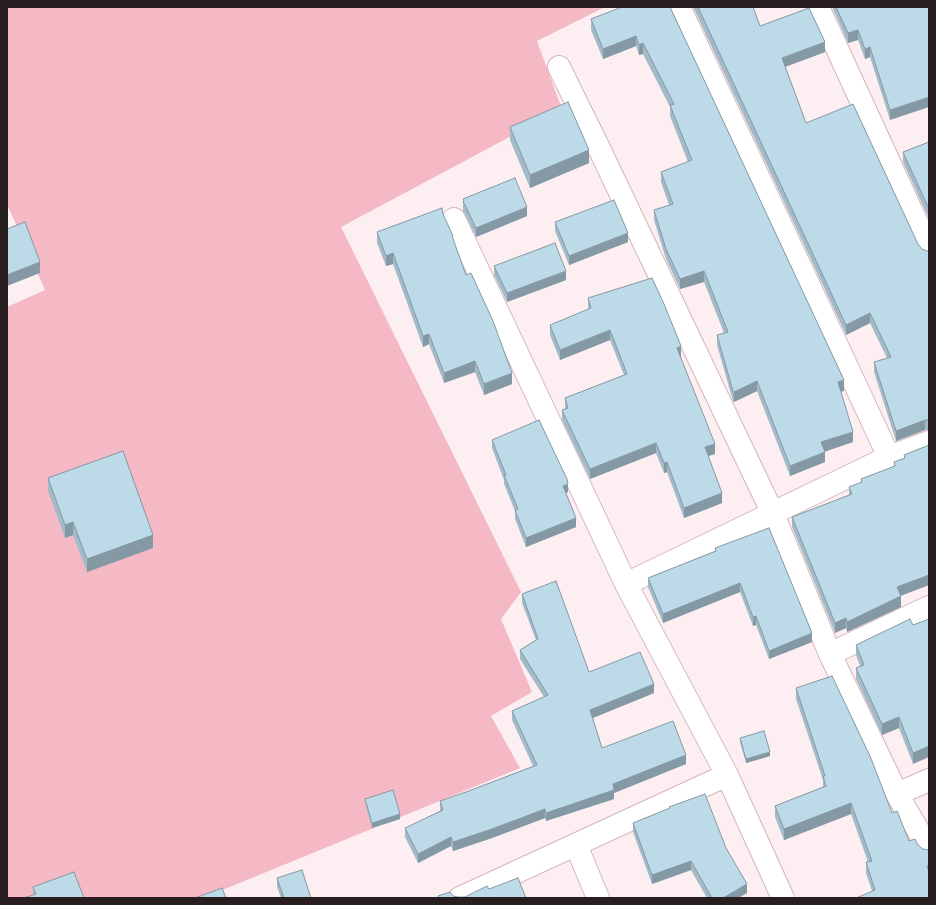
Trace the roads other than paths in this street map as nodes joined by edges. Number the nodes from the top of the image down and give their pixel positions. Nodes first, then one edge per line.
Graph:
1 (679, 7) edge
2 (818, 7) edge
3 (559, 67) dead end
4 (454, 220) dead end
5 (929, 249) edge
6 (929, 442) edge
7 (889, 457) junction
8 (773, 514) junction
9 (626, 584) junction
10 (929, 607) edge
11 (830, 654) junction
12 (727, 775) junction
13 (929, 780) edge
14 (897, 794) junction
15 (576, 845) junction
16 (929, 848) edge
17 (460, 898) edge
18 (598, 898) edge
19 (783, 898) edge

1 - 7 street
2 - 5 street
3 - 8 street
4 - 9 street
6 - 7 street
7 - 8 street
8 - 9 street
8 - 11 street
9 - 12 street
10 - 11 street
11 - 14 street
12 - 15 street
12 - 19 street
13 - 14 street
14 - 16 street
15 - 17 street
15 - 18 street

